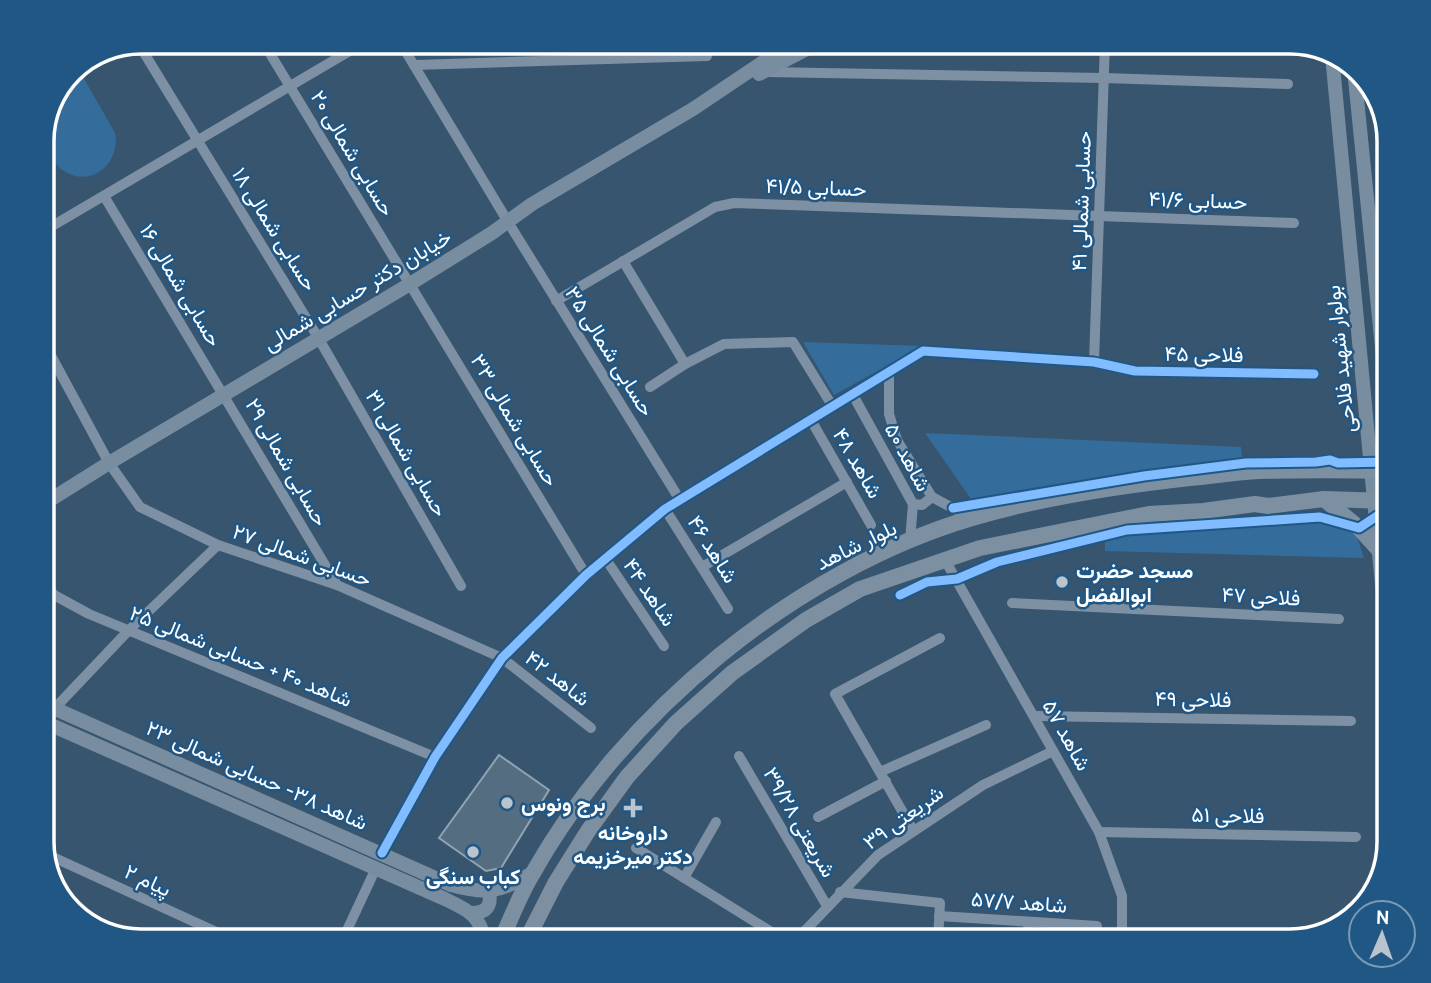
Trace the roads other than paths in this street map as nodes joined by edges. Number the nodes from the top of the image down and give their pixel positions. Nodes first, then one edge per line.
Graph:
1 (145, 54) edge
2 (270, 54) edge
3 (345, 54) edge
4 (407, 54) edge
5 (775, 54) edge
6 (797, 54) edge
7 (1105, 54) edge
8 (707, 56) dead end
9 (414, 65) junction
10 (1333, 66) edge
11 (763, 72) junction
12 (1104, 78) junction
13 (1288, 84) dead end
14 (1356, 85) edge
15 (290, 86) junction
16 (692, 108) junction
17 (197, 140) junction
18 (104, 196) junction
19 (1100, 215) junction
20 (508, 222) junction
21 (1294, 223) dead end
22 (54, 225) edge
23 (623, 261) junction
24 (410, 284) junction
25 (1377, 298) edge
26 (556, 301) junction
27 (319, 339) junction
28 (54, 361) edge
29 (1094, 362) junction
30 (685, 364) junction
31 (890, 372) junction
32 (1314, 374) dead end
33 (650, 387) dead end
34 (225, 394) junction
35 (853, 395) junction
36 (832, 407) junction
37 (811, 420) junction
38 (1377, 437) edge
39 (109, 463) junction
40 (1377, 471) edge
41 (847, 482) junction
42 (54, 497) edge
43 (932, 497) junction
44 (1324, 499) junction
45 (680, 500) junction
46 (1377, 501) edge
47 (913, 504) junction
48 (665, 509) junction
49 (971, 518) junction
50 (872, 525) dead end
51 (910, 541) junction
52 (218, 545) junction
53 (1377, 548) edge
54 (605, 558) junction
55 (945, 560) junction
56 (702, 567) junction
57 (586, 575) junction
58 (337, 585) junction
59 (461, 586) dead end
60 (54, 595) edge
61 (1012, 603) dead end
62 (728, 609) dead end
63 (1339, 619) dead end
64 (129, 631) junction
65 (940, 638) dead end
66 (664, 646) dead end
67 (502, 657) junction
68 (54, 700) edge
69 (54, 708) edge
70 (1034, 716) junction
71 (1351, 721) dead end
72 (986, 725) dead end
73 (54, 728) edge
74 (591, 728) dead end
75 (1053, 751) junction
76 (435, 757) junction
77 (739, 757) dead end
78 (883, 777) junction
79 (818, 817) dead end
80 (716, 822) dead end
81 (913, 830) junction
82 (1099, 832) junction
83 (1356, 837) dead end
84 (636, 848) dead end
85 (382, 853) junction
86 (56, 859) edge
87 (376, 868) junction
88 (532, 873) junction
89 (684, 878) junction
90 (489, 892) junction
91 (840, 892) junction
92 (827, 906) junction
93 (472, 913) junction
94 (939, 916) junction
95 (1029, 922) junction
96 (1097, 926) dead end
97 (210, 929) edge
98 (348, 929) edge
99 (483, 929) edge
100 (506, 929) edge
101 (532, 929) edge
102 (767, 929) edge
103 (806, 929) edge
104 (938, 929) edge
105 (1028, 929) edge
106 (1122, 929) edge

1 - 17 street, حسابی شمالی ۱۸
2 - 15 street, حسابی شمالی ۲۰
3 - 15 street
4 - 9 street, حسابی شمالی ۳۵
5 - 16 street, خیابان دکتر حسابی شمالی
6 - 11 street, خیابان دکتر حسابی شمالی
7 - 12 street, حسابی شمالی ۴۱
8 - 9 street
9 - 20 street, حسابی شمالی ۳۵
10 - 38 street, بولوار شهید فلاحی
11 - 12 street
11 - 16 street, خیابان دکتر حسابی شمالی
12 - 13 street
12 - 19 street, حسابی شمالی ۴۱
14 - 25 street, بولوار شهید فلاحی
15 - 17 street
15 - 24 street, حسابی شمالی ۲۰
16 - 20 street, خیابان دکتر حسابی شمالی
17 - 18 street
17 - 27 street, حسابی شمالی ۱۸
18 - 22 street
18 - 34 street, حسابی شمالی ۱۶
19 - 21 street, حسابی ۴۱/۶
19 - 23 street, حسابی ۴۱/۵
19 - 29 street, حسابی شمالی ۴۱
20 - 24 street, خیابان دکتر حسابی شمالی
20 - 26 street, حسابی شمالی ۳۵
23 - 26 street, حسابی ۴۱/۵
23 - 30 street
24 - 27 street, خیابان دکتر حسابی شمالی
24 - 57 street, حسابی شمالی ۳۳
26 - 45 street, حسابی شمالی ۳۵
27 - 34 street, خیابان دکتر حسابی شمالی
27 - 59 street, حسابی شمالی ۳۱
28 - 39 street, حسابی شمالی ۲۷
29 - 31 street, فلاحی ۴۵
29 - 32 street, فلاحی ۴۵
30 - 33 street
30 - 36 street
31 - 35 street
31 - 43 street, شاهد ۵۰
34 - 39 street, خیابان دکتر حسابی شمالی
34 - 58 street, حسابی شمالی ۲۹
35 - 36 street
35 - 47 street, شاهد ۵۰
36 - 37 street
37 - 41 street, شاهد ۴۸
37 - 45 street
39 - 42 street, خیابان دکتر حسابی شمالی
39 - 52 street, حسابی شمالی ۲۷
40 - 49 main road, بلوار شاهد
41 - 50 street, شاهد ۴۸
41 - 56 street
43 - 47 street
43 - 49 street, شاهد ۵۰
44 - 46 main road, بلوار شاهد
44 - 53 main road
44 - 55 main road, بلوار شاهد
45 - 48 street
47 - 51 street, شاهد ۵۰
48 - 54 street
48 - 56 street, شاهد ۴۶
49 - 51 main road, بلوار شاهد
51 - 88 main road, بلوار شاهد
52 - 58 street, حسابی شمالی ۲۷
52 - 64 street
54 - 57 street
54 - 66 street, شاهد ۴۴
55 - 70 street, شاهد ۵۷
55 - 101 main road, بلوار شاهد
56 - 62 street, شاهد ۴۶
57 - 67 street
58 - 67 street, حسابی شمالی ۲۷
60 - 64 street, شاهد ۴۰ + حسابی شمالی ۲۵
61 - 63 street, فلاحی ۴۷
64 - 68 street
64 - 76 street, شاهد ۴۰ + حسابی شمالی ۲۵
65 - 78 street
67 - 74 street, شاهد ۴۲
67 - 76 street
69 - 85 street, شاهد ۳۸- حسابی شمالی ۲۳
70 - 71 street, فلاحی ۴۹
70 - 75 street, شاهد ۵۷
72 - 78 street
73 - 87 street, شاهد ۳۸- حسابی شمالی ۲۳
75 - 81 street, شریعتی ۳۹
75 - 82 street, شاهد ۵۷
76 - 85 street
77 - 92 street, شریعتی ۳۹/۲۸
78 - 79 street
78 - 81 street
80 - 89 street
81 - 91 street, شریعتی ۳۹
82 - 83 street, فلاحی ۵۱
82 - 106 street, شاهد ۵۷
84 - 89 street
85 - 90 street, شاهد ۳۸- حسابی شمالی ۲۳
86 - 97 street, پیام ۲
87 - 93 street, شاهد ۳۸- حسابی شمالی ۲۳
87 - 98 street
88 - 90 street, شاهد ۳۸- حسابی شمالی ۲۳
88 - 100 main road, بلوار شاهد
89 - 102 street
90 - 93 street
91 - 92 street, شریعتی ۳۹
91 - 94 street
92 - 103 street, شریعتی ۳۹
93 - 99 street
94 - 95 street, شاهد ۵۷/۷
94 - 104 street
95 - 96 street, شاهد ۵۷/۷
95 - 105 street

